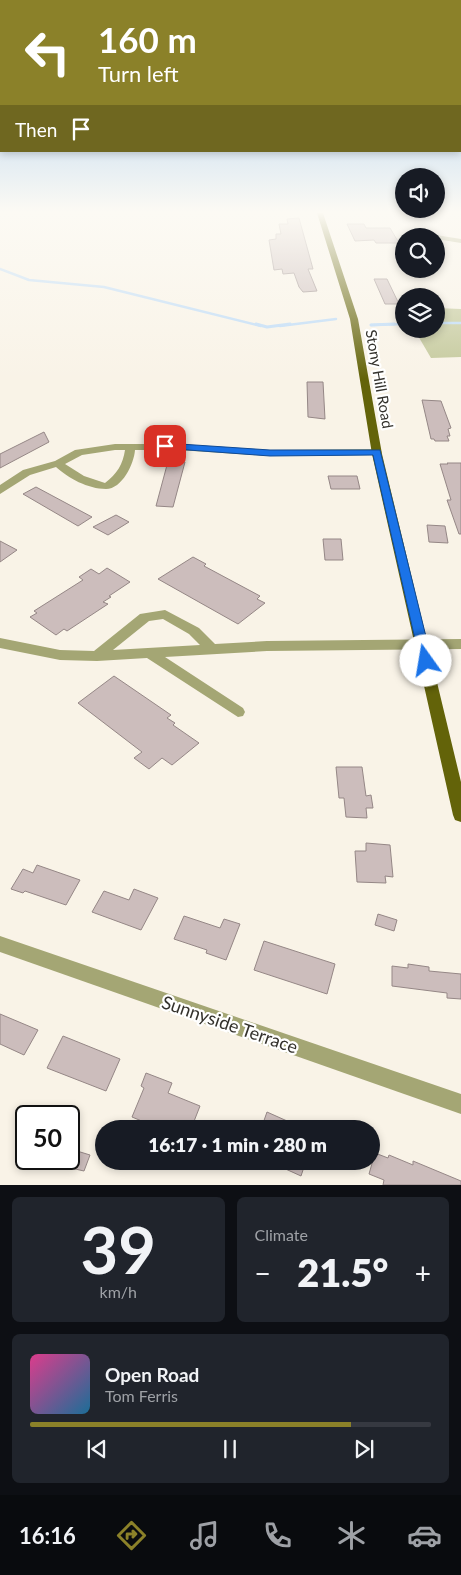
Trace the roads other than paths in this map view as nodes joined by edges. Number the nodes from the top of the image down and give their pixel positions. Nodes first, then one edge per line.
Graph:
1 (338, 268) edge
2 (130, 447) junction
3 (377, 452) junction
4 (58, 463) junction
5 (0, 491) edge
6 (0, 642) edge
7 (422, 643) junction
8 (461, 644) edge
9 (212, 650) junction
10 (150, 654) junction
11 (98, 656) junction
12 (238, 712) dead end
13 (461, 814) edge
14 (0, 944) edge
15 (461, 1104) edge

1 - 3 main road, Stony Hill Road
2 - 3 street
2 - 4 street
2 - 4 street
3 - 7 main road, Stony Hill Road
4 - 5 street
6 - 11 street
7 - 8 street
7 - 9 street
7 - 13 main road, Stony Hill Road
9 - 10 street
9 - 11 street
10 - 11 street
10 - 12 street
14 - 15 street, Sunnyside Terrace

